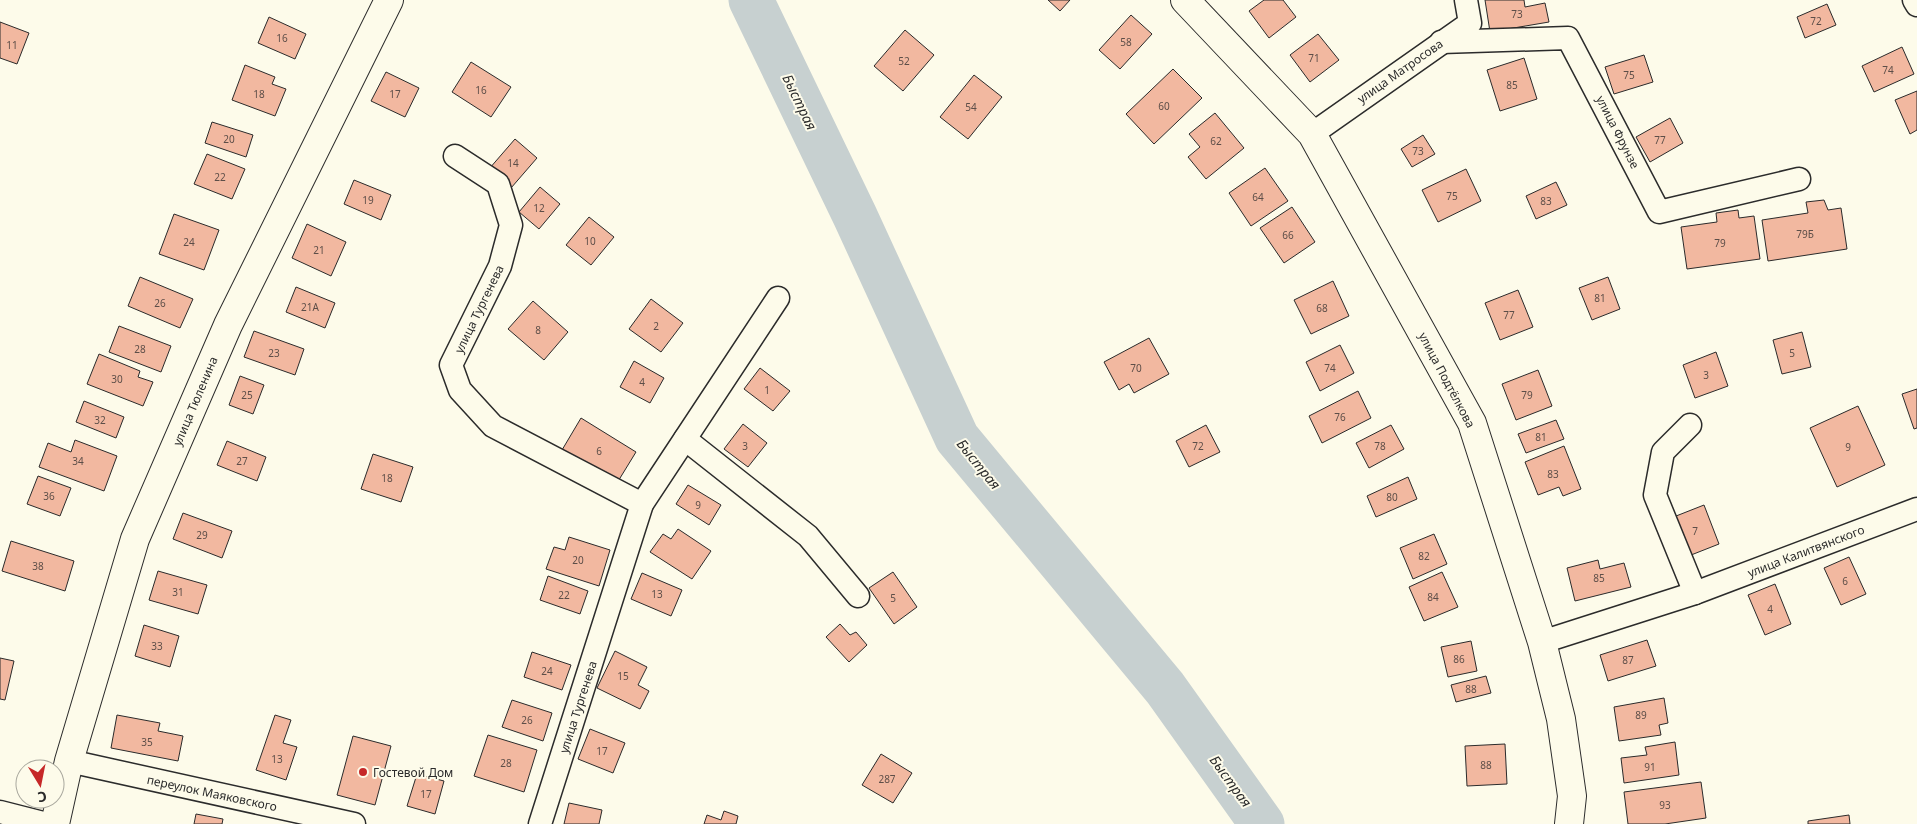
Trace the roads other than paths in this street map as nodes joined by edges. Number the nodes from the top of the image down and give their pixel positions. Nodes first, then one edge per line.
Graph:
1 (389, 0) edge
2 (1185, 0) edge
3 (1466, 0) edge
4 (1914, 0) edge
5 (1917, 5) edge
6 (1441, 42) junction
7 (1312, 134) junction
8 (455, 156) dead end
9 (1799, 179) dead end
10 (778, 298) dead end
11 (1690, 424) dead end
12 (685, 439) junction
13 (642, 504) junction
14 (1917, 508) edge
15 (1695, 594) junction
16 (858, 596) dead end
17 (1542, 642) junction
18 (69, 761) junction
19 (0, 812) edge
20 (47, 824) edge
21 (55, 824) edge
22 (354, 824) edge
23 (540, 824) edge
24 (1569, 824) edge

1 - 18 main road, улица Тюленина
2 - 7 main road, улица Подтёлкова
3 - 6 street, улица Матросова
4 - 5 street
6 - 7 street, улица Матросова
6 - 9 street, улица Фрунзе
7 - 17 main road, улица Подтёлкова
8 - 13 street, улица Тургенева
10 - 12 street, улица Тургенева
11 - 15 street
12 - 13 street, улица Тургенева
12 - 16 street
13 - 23 street, улица Тургенева
14 - 15 street, улица Калитвянского
15 - 17 street, улица Калитвянского
17 - 24 main road, улица Подтёлкова
18 - 21 main road, улица Тюленина
18 - 22 street, переулок Маяковского
19 - 20 street

